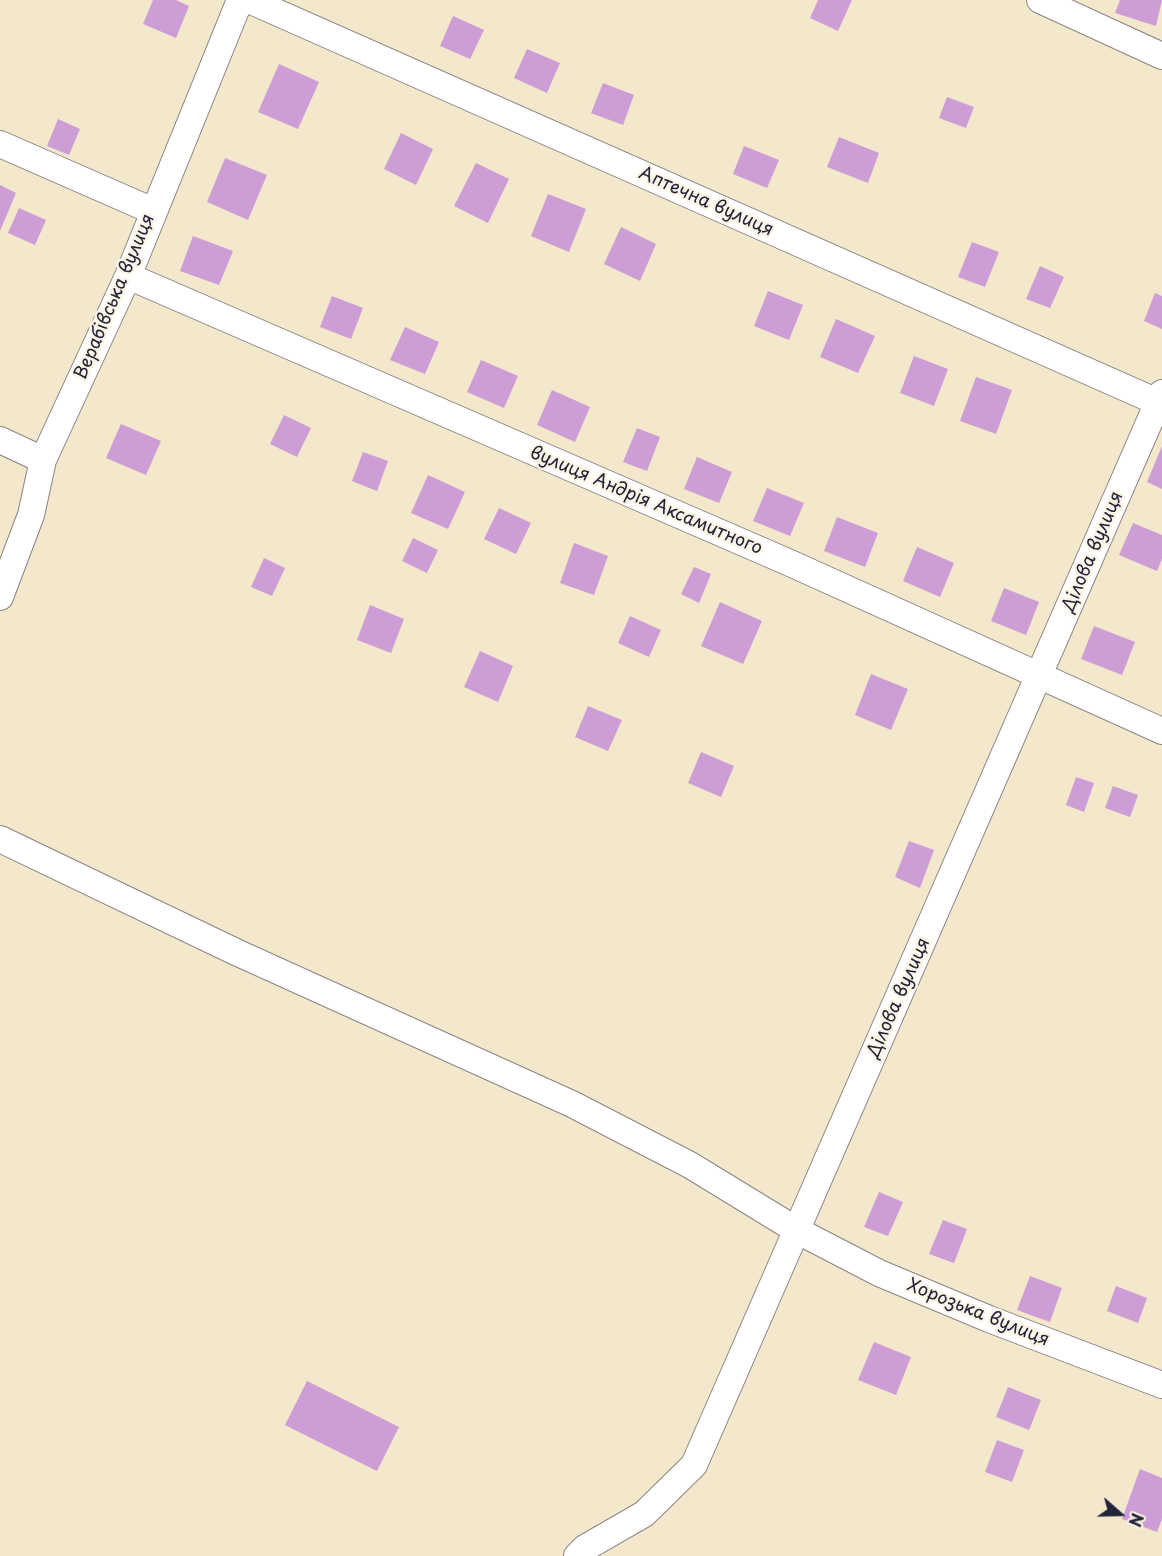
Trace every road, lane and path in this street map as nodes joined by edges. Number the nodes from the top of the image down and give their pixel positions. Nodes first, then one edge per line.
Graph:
1 (240, 0) edge
2 (249, 0) edge
3 (1040, 0) edge
4 (1162, 56) edge
5 (0, 144) edge
6 (153, 211) junction
7 (128, 276) junction
8 (1161, 399) edge
9 (0, 440) edge
10 (43, 460) junction
11 (0, 597) edge
12 (1039, 678) junction
13 (1162, 731) edge
14 (0, 839) edge
15 (798, 1231) junction
16 (1162, 1385) edge
17 (577, 1556) edge

1 - 6 street, Верабівська вулиця
2 - 8 street, Аптечна вулиця
3 - 4 street
5 - 6 street
6 - 7 street, Верабівська вулиця
7 - 10 street, Верабівська вулиця
7 - 12 street, вулиця Андрія Аксамитного
8 - 12 street, Ділова вулиця
9 - 10 street
10 - 11 street, Верабівська вулиця
12 - 13 street, вулиця Андрія Аксамитного
12 - 15 street, Ділова вулиця
14 - 15 street, Хорозька вулиця
15 - 16 street, Хорозька вулиця
15 - 17 street, Ділова вулиця

